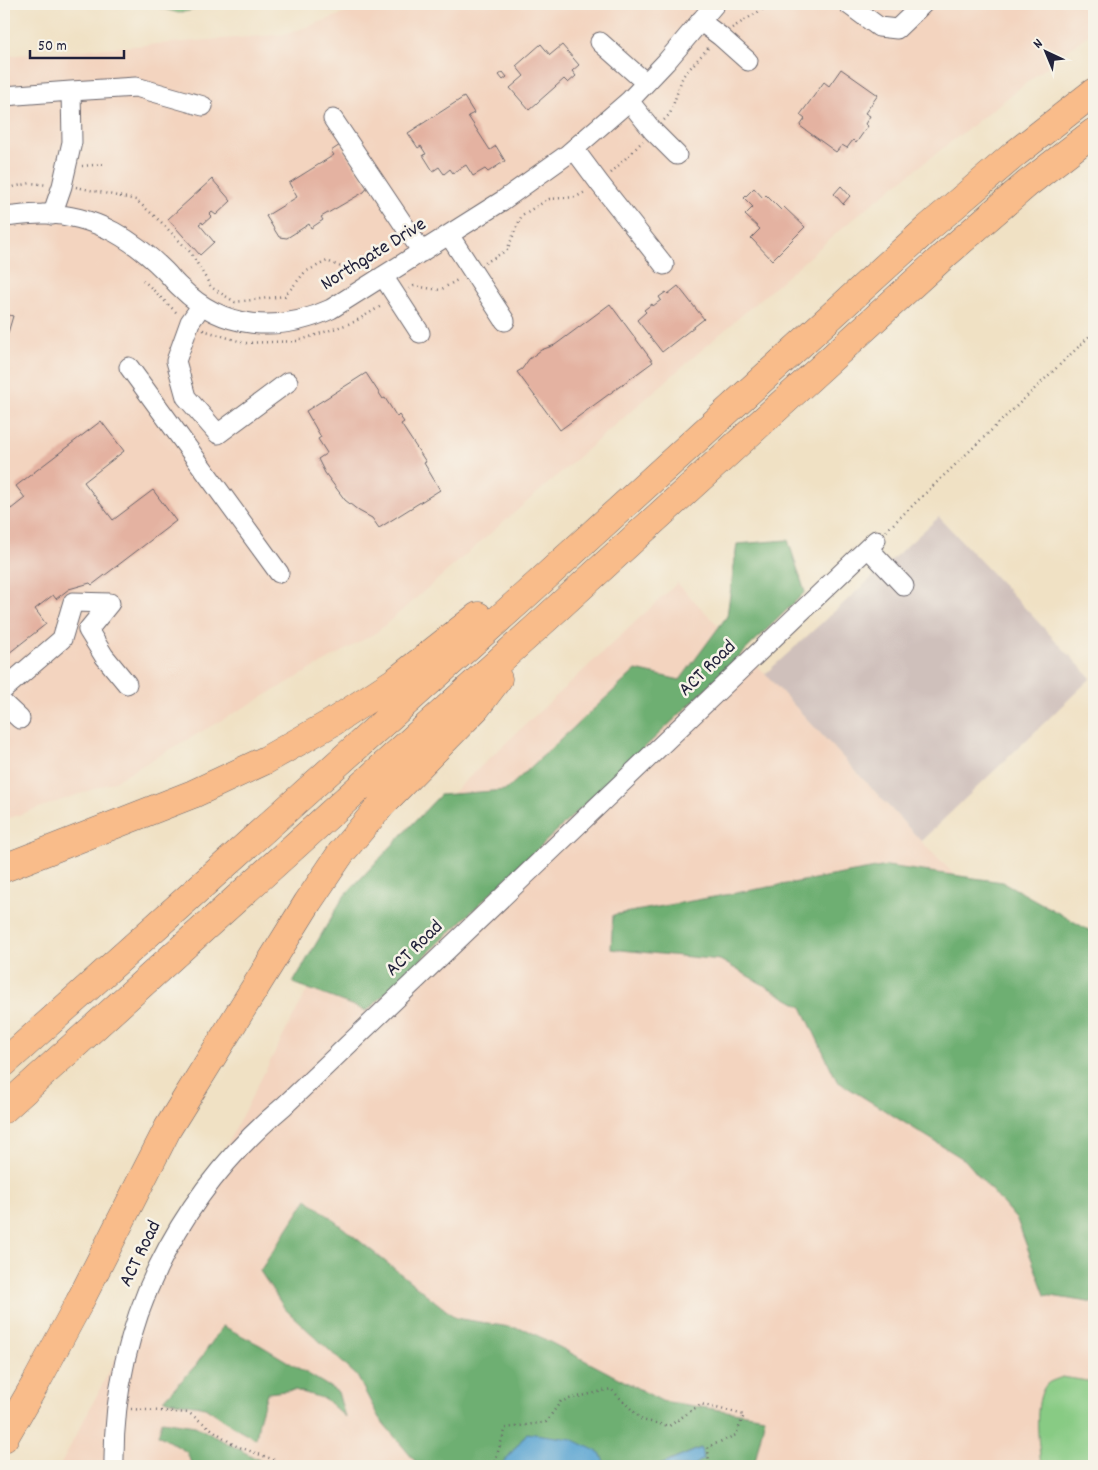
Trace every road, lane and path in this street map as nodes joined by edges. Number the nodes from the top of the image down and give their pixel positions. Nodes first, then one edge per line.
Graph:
1 (715, 4) edge
2 (848, 4) edge
3 (923, 4) edge
4 (700, 21) junction
5 (600, 42) dead end
6 (748, 61) dead end
7 (646, 83) junction
8 (71, 91) junction
9 (1094, 92) edge
10 (4, 96) edge
11 (629, 101) junction
12 (203, 106) dead end
13 (333, 119) dead end
14 (1094, 132) edge
15 (574, 149) junction
16 (677, 155) dead end
17 (62, 186) junction
18 (4, 188) edge
19 (52, 215) junction
20 (4, 217) edge
21 (449, 234) junction
22 (422, 252) junction
23 (664, 265) dead end
24 (383, 276) junction
25 (362, 289) junction
26 (202, 305) junction
27 (505, 321) dead end
28 (1094, 332) edge
29 (420, 333) dead end
30 (130, 367) dead end
31 (288, 382) dead end
32 (872, 544) junction
33 (563, 562) junction
34 (279, 573) dead end
35 (904, 586) dead end
36 (538, 626) junction
37 (88, 630) junction
38 (62, 639) junction
39 (128, 684) dead end
40 (4, 689) edge
41 (4, 704) edge
42 (20, 719) dead end
43 (4, 868) edge
44 (4, 1063) edge
45 (4, 1109) edge
46 (117, 1408) junction
47 (4, 1438) edge
48 (114, 1466) edge
49 (285, 1466) edge
50 (492, 1466) edge
51 (710, 1466) edge

1 - 4 street, Northgate Drive
2 - 3 street
4 - 6 street
4 - 7 street, Northgate Drive
5 - 7 street
7 - 11 street, Northgate Drive
8 - 10 street
8 - 12 street
8 - 17 street
9 - 33 highway
11 - 15 street, Northgate Drive
11 - 16 street
13 - 22 street
14 - 36 highway
15 - 21 street, Northgate Drive
15 - 23 street
17 - 18 path
17 - 19 street
17 - 25 path
19 - 20 street, Northgate Drive
19 - 26 street, Northgate Drive
21 - 22 street, Northgate Drive
21 - 27 street
22 - 24 street, Northgate Drive
24 - 25 street, Northgate Drive
24 - 29 street
25 - 26 street, Northgate Drive
26 - 31 street
28 - 32 path
30 - 34 street
32 - 35 street
32 - 46 street, ACT Road
33 - 43 highway
33 - 44 highway
36 - 45 highway
36 - 47 highway
37 - 38 street
37 - 38 street
37 - 39 street
38 - 40 street
41 - 42 street
46 - 48 street, ACT Road
46 - 49 path
50 - 51 path

